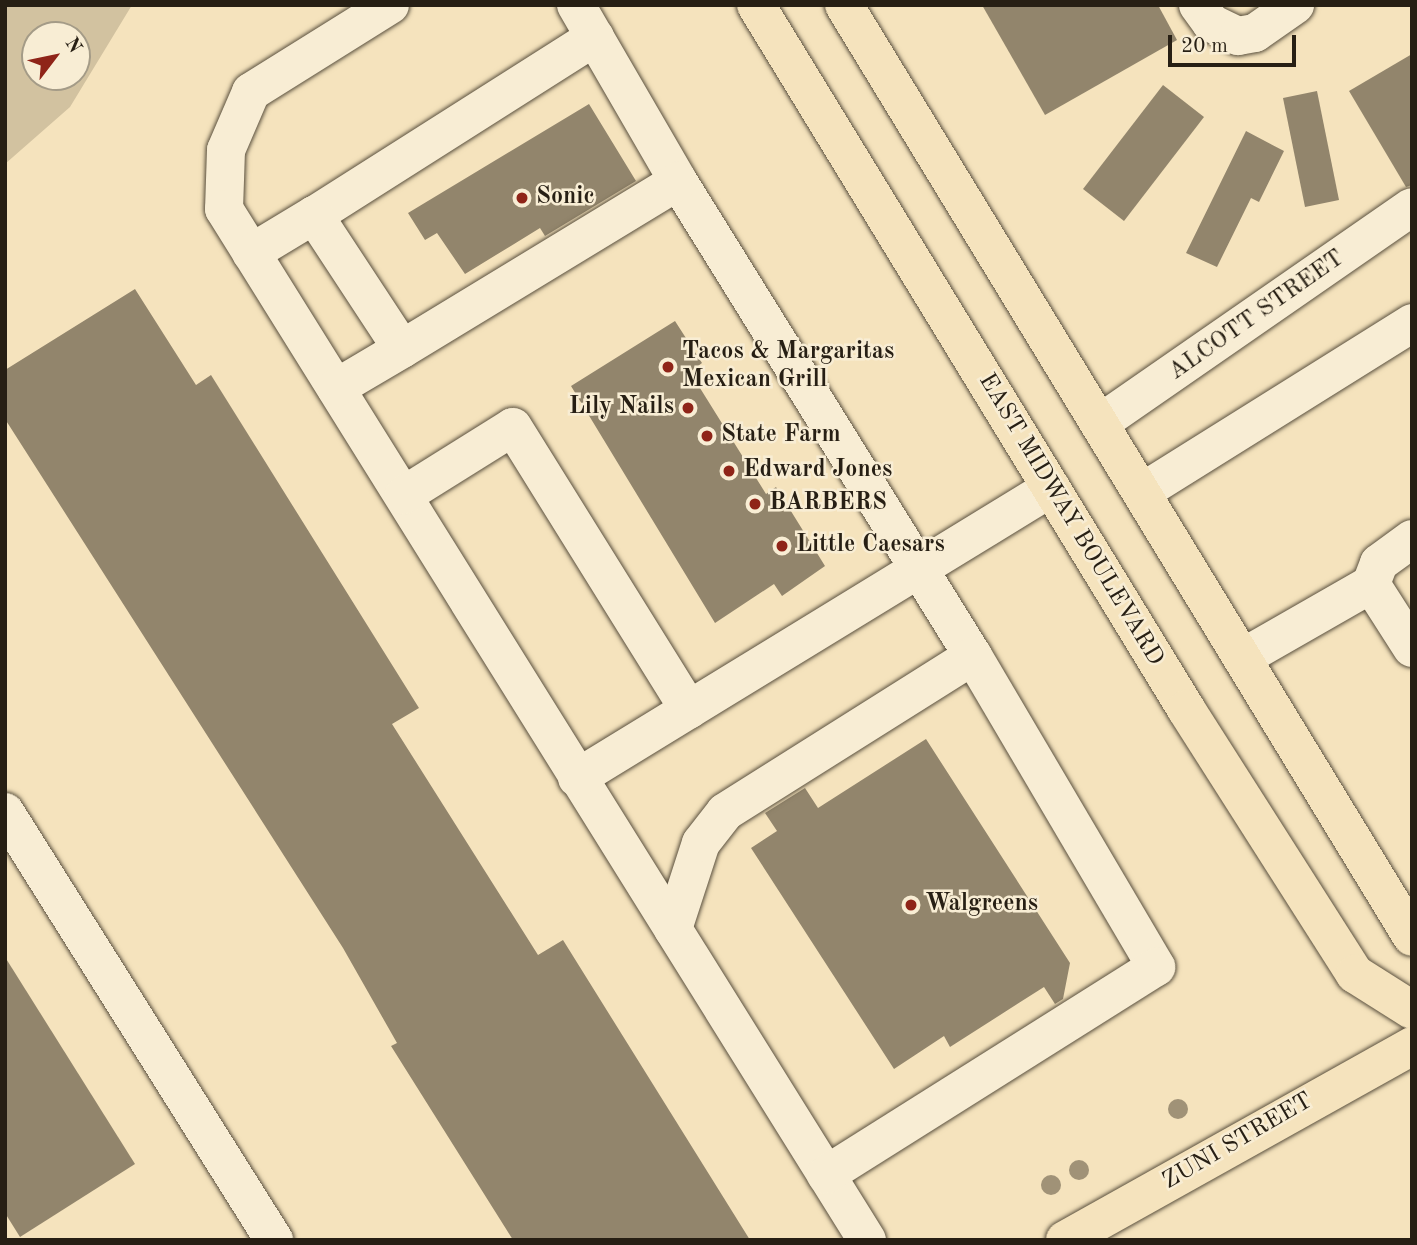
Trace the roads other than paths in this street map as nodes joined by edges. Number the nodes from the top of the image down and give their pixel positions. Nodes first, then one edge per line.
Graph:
1 (390, 5) edge
2 (756, 5) edge
3 (844, 5) edge
4 (1198, 5) edge
5 (1296, 5) edge
6 (585, 21) edge
7 (678, 181) junction
8 (1412, 207) edge
9 (314, 215) junction
10 (251, 253) junction
11 (1412, 323) edge
12 (402, 349) junction
13 (336, 388) junction
14 (1100, 422) junction
15 (1051, 488) junction
16 (1142, 492) junction
17 (404, 495) junction
18 (1412, 539) edge
19 (920, 568) junction
20 (1371, 584) junction
21 (1412, 648) edge
22 (973, 656) junction
23 (1242, 658) junction
24 (689, 710) junction
25 (577, 778) junction
26 (5, 812) edge
27 (673, 929) junction
28 (1412, 937) edge
29 (1412, 1010) edge
30 (1412, 1046) edge
31 (826, 1174) junction
32 (274, 1240) edge
33 (867, 1240) edge
34 (1065, 1240) edge

1 - 10 street
2 - 15 main road, EAST MIDWAY BOULEVARD
3 - 14 main road
4 - 5 street
6 - 7 street
6 - 9 street
7 - 12 street
7 - 19 street
8 - 14 street, ALCOTT STREET
9 - 10 street
9 - 12 street
10 - 13 street
11 - 16 street
12 - 13 street
13 - 17 street
14 - 16 main road
15 - 19 street
15 - 29 main road, EAST MIDWAY BOULEVARD
16 - 23 main road
17 - 24 street
17 - 25 street
18 - 20 street
19 - 22 street
19 - 24 street
20 - 21 street
20 - 23 street
22 - 27 street
22 - 31 street
23 - 28 main road
24 - 25 street
25 - 27 street
26 - 32 street
27 - 31 street
30 - 34 main road, ZUNI STREET
31 - 33 street

